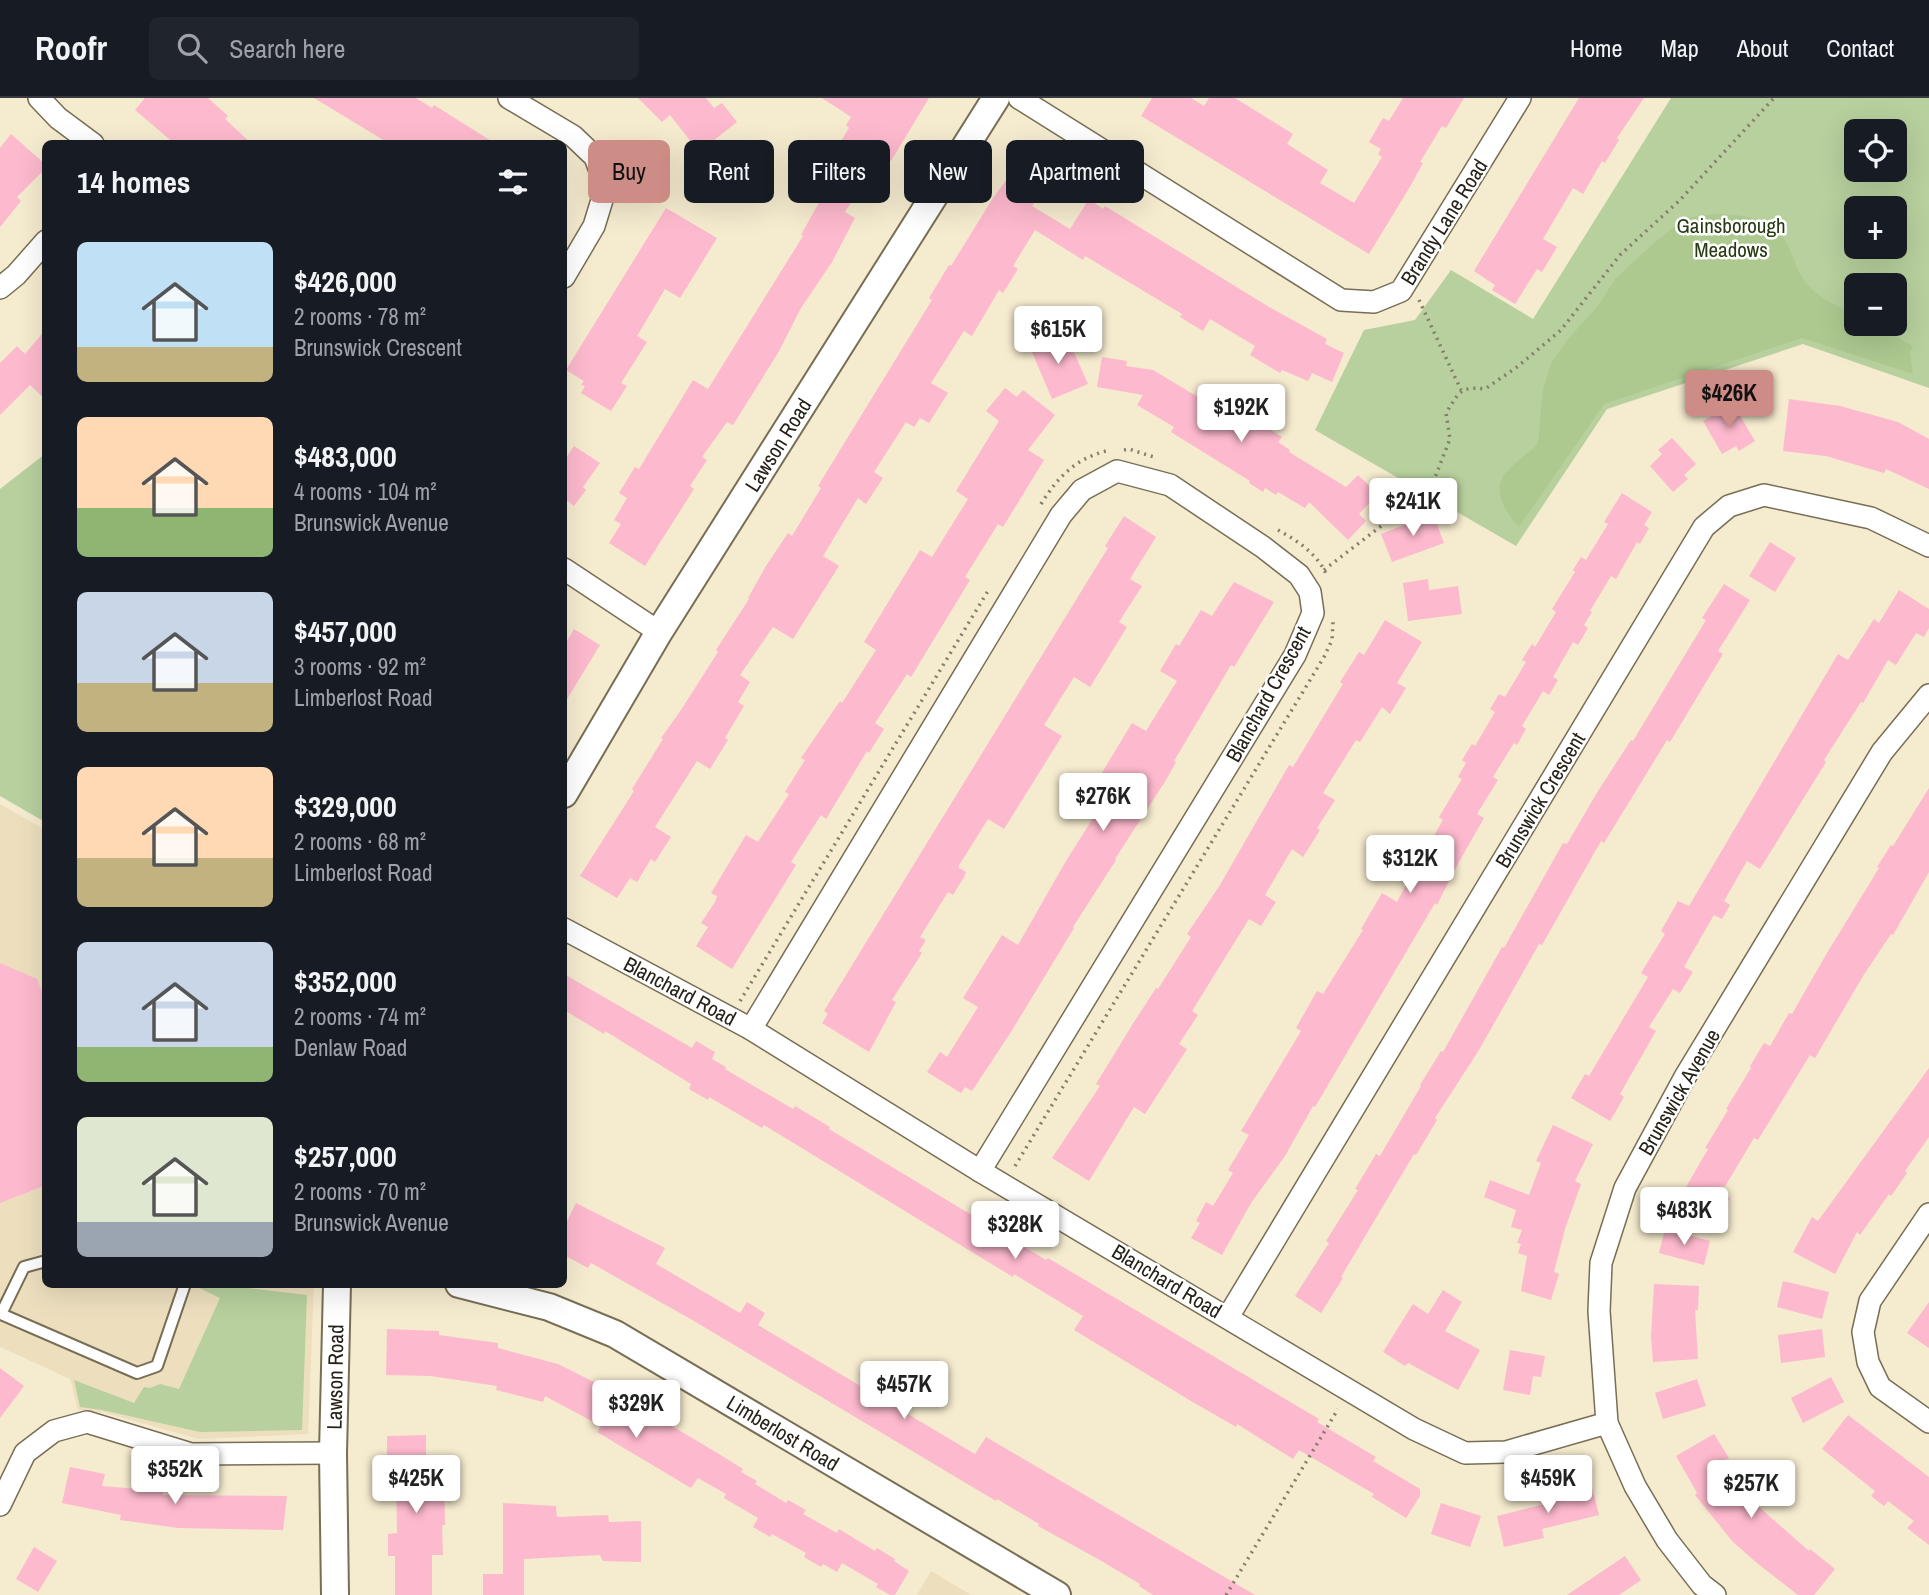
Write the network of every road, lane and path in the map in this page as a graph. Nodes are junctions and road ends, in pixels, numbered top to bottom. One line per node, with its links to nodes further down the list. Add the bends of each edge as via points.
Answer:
1 (39, 98): 7 (street)
2 (509, 98): 9 (street, via 573,136 595,157 606,187 594,226)
3 (996, 98): 22 (street, Lawson Road)
4 (1019, 98): 5 (street, Brandy Lane Road, via 1341,300 1374,302 1401,291)
5 (1520, 98)
6 (1774, 98): 12 (path, via 1689,190 1620,255 1561,330 1485,389)
7 (88, 140)
8 (42, 246): 10 (street)
9 (567, 272)
10 (0, 288)
11 (1418, 298): 12 (path)
12 (1461, 390): 17 (path, via 1446,413 1450,439 1434,480 1424,493)
13 (1164, 463): 14 (path, via 1129,449 1103,452 1061,475)
14 (1040, 505)
15 (1276, 528): 17 (path, via 1299,542)
16 (1929, 546): 35 (street, Brunswick Crescent, via 1871,518 1764,495 1729,506 1704,527)
17 (1324, 570): 19 (path)
18 (567, 571): 22 (street)
19 (1328, 580)
20 (990, 588): 26 (path)
21 (1333, 614): 28 (path, via 1332,640 1324,657)
22 (659, 632): 24 (street, Lawson Road)
23 (1929, 695): 38 (street, Brunswick Avenue, via 1882,752 1685,1077 1625,1188 1601,1263 1599,1311)
24 (567, 789)
25 (567, 931): 27 (street, Blanchard Road)
26 (738, 1003)
27 (751, 1029): 29 (street, Blanchard Road); 29 (street, Blanchard Crescent, via 1061,515 1082,490 1117,471 1170,485 1299,575 1310,592 1313,613 1295,655)
28 (1015, 1166)
29 (980, 1171): 35 (street, Blanchard Road)
30 (1929, 1214): 37 (street, via 1870,1301 1863,1332 1868,1362 1880,1387)
31 (42, 1262): 32 (lane, via 24,1267 1,1314 137,1373 157,1366)
32 (184, 1288)
33 (337, 1288): 39 (street, Lawson Road)
34 (475, 1288): 42 (street, Limberlost Road, via 549,1307 615,1334)
35 (1228, 1317): 38 (street, Blanchard Road, via 1414,1429 1465,1452 1506,1452)
36 (1338, 1409): 43 (path)
37 (1929, 1422)
38 (1607, 1423): 44 (street, Brunswick Avenue, via 1635,1486 1667,1541)
39 (333, 1453): 40 (street, via 191,1454 87,1422 54,1431 25,1453); 41 (street, Lawson Road)
40 (0, 1505)
41 (335, 1595)
42 (1056, 1595)
43 (1226, 1595)
44 (1715, 1595)

